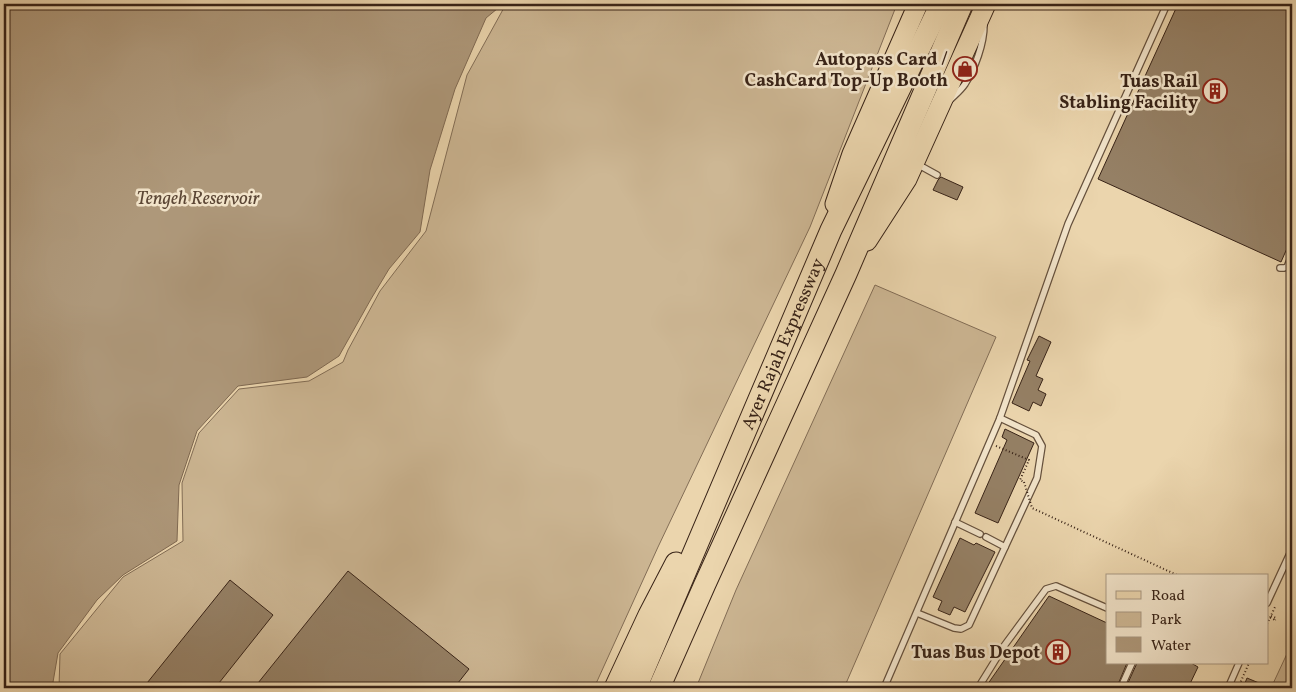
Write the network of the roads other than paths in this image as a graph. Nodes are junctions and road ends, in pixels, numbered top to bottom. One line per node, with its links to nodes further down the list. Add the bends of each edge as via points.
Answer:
1 (918, 4): 8 (main road, via 852,154 832,213)
2 (940, 4): 8 (highway, Ayer Rajah Expressway)
3 (962, 4): 11 (highway, Ayer Rajah Expressway)
4 (985, 4): 6 (main road)
5 (1167, 4): 12 (lane, via 1068,224)
6 (914, 163): 7 (lane); 11 (main road)
7 (938, 175)
8 (831, 230): 13 (highway, Ayer Rajah Expressway)
9 (1292, 255): 10 (lane, via 1287,267)
10 (1280, 268)
11 (846, 274): 17 (highway, Ayer Rajah Expressway)
12 (1000, 418): 14 (lane); 15 (lane, via 1036,435 1042,446 1037,478)
13 (752, 419): 24 (highway, via 649,615); 25 (highway, Ayer Rajah Expressway)
14 (955, 522): 15 (lane); 20 (lane)
15 (1005, 547): 20 (lane, via 969,625 954,628)
16 (1292, 549): 18 (lane)
17 (714, 565): 26 (highway, Ayer Rajah Expressway); 27 (highway, via 717,578)
18 (1268, 601)
19 (1106, 608): 29 (lane, via 1056,586 1046,588)
20 (917, 613): 28 (lane)
21 (1132, 664): 23 (lane)
22 (1239, 664): 30 (lane)
23 (1123, 684)
24 (615, 688)
25 (636, 688)
26 (659, 688)
27 (676, 688)
28 (884, 688)
29 (978, 688)
30 (1228, 688)

